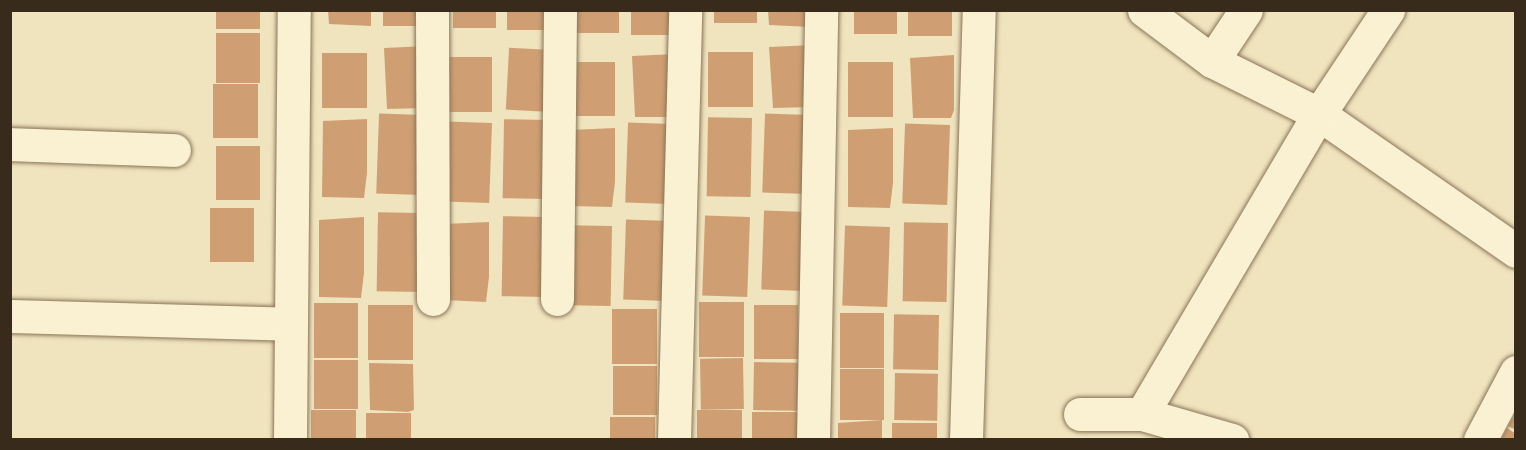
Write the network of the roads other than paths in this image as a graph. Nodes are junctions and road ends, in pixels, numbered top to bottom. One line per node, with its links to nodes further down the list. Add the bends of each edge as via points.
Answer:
1 (294, 10): 18 (street)
2 (432, 10): 15 (street)
3 (560, 10): 16 (street)
4 (685, 10): 23 (street)
5 (821, 10): 24 (street)
6 (980, 10): 25 (street)
7 (1144, 10): 10 (street)
8 (1246, 10): 10 (street)
9 (1388, 10): 11 (street)
10 (1212, 61): 11 (street)
11 (1319, 114): 14 (street); 21 (street)
12 (10, 144): 13 (street)
13 (174, 150)
14 (1515, 251)
15 (433, 299)
16 (557, 300)
17 (10, 316): 18 (street)
18 (291, 324): 22 (street)
19 (1515, 372): 27 (street)
20 (1080, 414): 21 (street)
21 (1142, 414): 26 (street)
22 (290, 440)
23 (674, 440)
24 (813, 440)
25 (966, 440)
26 (1232, 440)
27 (1480, 440)

